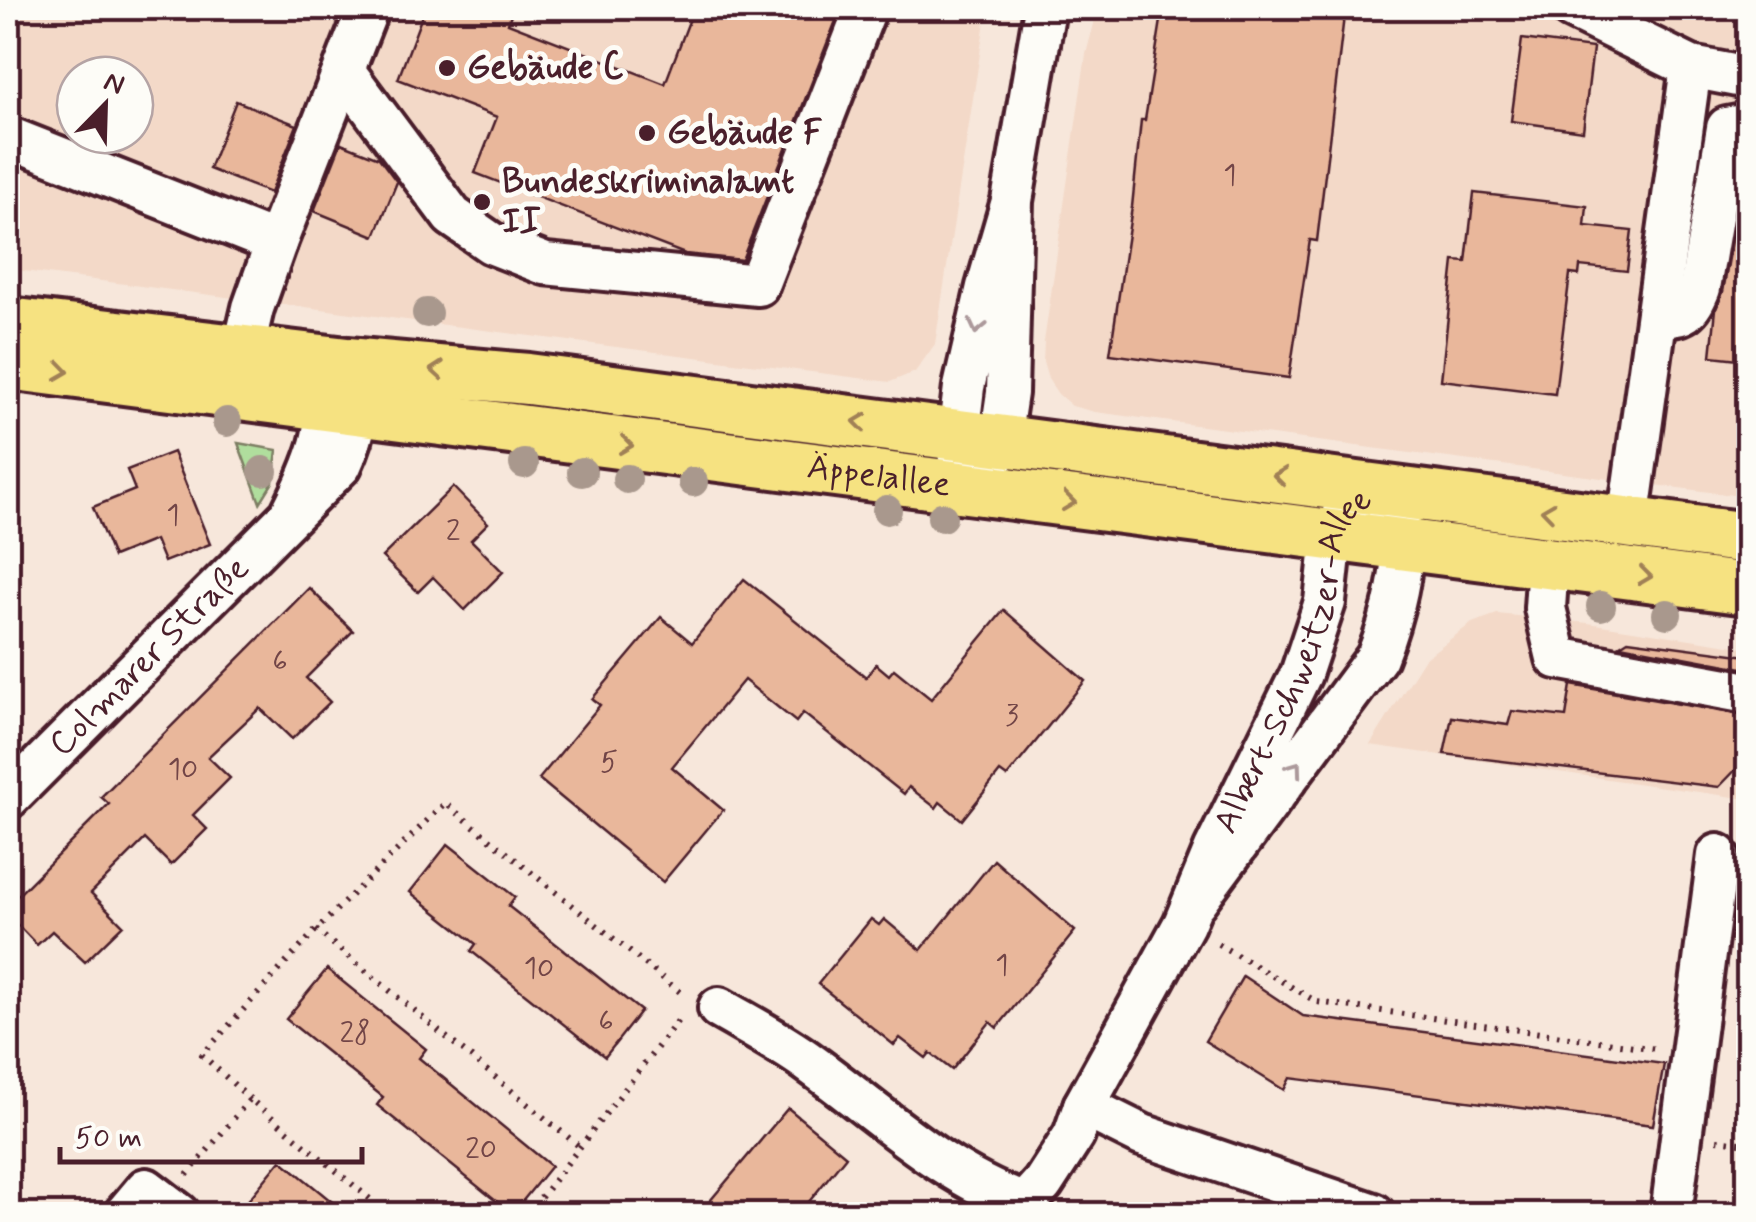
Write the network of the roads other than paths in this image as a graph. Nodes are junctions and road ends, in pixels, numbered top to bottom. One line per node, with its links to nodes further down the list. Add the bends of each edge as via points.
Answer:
1 (368, 8): 6 (street)
2 (866, 8): 6 (street, via 758,285 546,264 492,242 452,216)
3 (1045, 8): 17 (street, via 1012,200 968,366)
4 (1571, 8): 5 (street)
5 (1690, 67): 7 (street); 11 (street)
6 (344, 72): 10 (street)
7 (1748, 78)
8 (1748, 124): 11 (street, via 1727,128 1691,310 1677,318)
9 (8, 137): 10 (street)
10 (276, 242): 13 (street)
11 (1657, 316): 20 (street)
12 (8, 323): 13 (main road, Äppelallee)
13 (243, 351): 15 (street, via 210,372); 16 (main road, Äppelallee)
14 (8, 364): 15 (main road, Äppelallee, one-way to 15)
15 (117, 378): 16 (main road, Äppelallee)
16 (343, 392): 17 (main road, Äppelallee, one-way to 16, via 528,379); 19 (main road, Äppelallee, one-way to 19); 27 (street, Colmarer Straße, via 292,512)
17 (979, 437): 18 (main road, Äppelallee, one-way to 17); 19 (street, via 993,461)
18 (1377, 488): 20 (main road, Äppelallee, one-way to 18); 21 (street, Albert-Schweitzer-Allee, via 1346,512); 23 (street, Albert-Schweitzer-Allee, via 1398,518)
19 (972, 490): 21 (main road, Äppelallee, one-way to 21)
20 (1628, 522): 22 (main road, Äppelallee)
21 (1332, 536): 23 (main road, Äppelallee); 29 (street, Albert-Schweitzer-Allee, via 1325,602 1311,648)
22 (1748, 538)
23 (1402, 545): 24 (main road, Äppelallee); 29 (street, Albert-Schweitzer-Allee, one-way to 23, via 1377,657 1394,610)
24 (1548, 564): 25 (main road, Äppelallee, one-way to 25); 26 (street, via 1545,608 1557,658)
25 (1748, 589)
26 (1748, 692)
27 (8, 798)
28 (1718, 855): 36 (street)
29 (1190, 914): 31 (street, Albert-Schweitzer-Allee)
30 (719, 1008): 33 (street, via 807,1060 955,1171)
31 (1084, 1106): 33 (street, Albert-Schweitzer-Allee, via 1062,1127); 35 (street, via 1142,1135)
32 (171, 1209): 34 (street, via 146,1189)
33 (1019, 1209)
34 (126, 1214)
35 (1374, 1214)
36 (1671, 1214)

